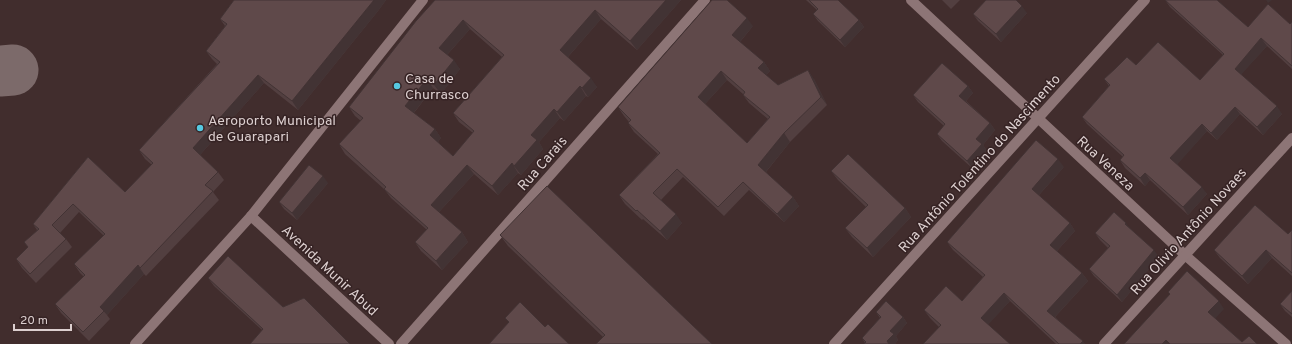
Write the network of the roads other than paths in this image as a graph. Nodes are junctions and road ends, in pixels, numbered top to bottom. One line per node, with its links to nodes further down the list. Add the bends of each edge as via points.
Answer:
1 (423, 0): 7 (street)
2 (704, 0): 11 (street, Rua Carais)
3 (911, 0): 5 (street, Rua Veneza)
4 (1145, 0): 5 (street, Rua Antônio Tolentino do Nascimento)
5 (1038, 119): 8 (street, Rua Veneza); 12 (street, Rua Antônio Tolentino do Nascimento)
6 (1292, 138): 8 (street, Rua Olivio Antônio Novaes)
7 (251, 216): 9 (street); 10 (street, Avenida Munir Abud)
8 (1185, 255): 13 (street, Rua Olivio Antônio Novaes); 14 (street, Rua Veneza)
9 (134, 344)
10 (389, 344)
11 (401, 344)
12 (834, 344)
13 (1104, 344)
14 (1286, 344)

